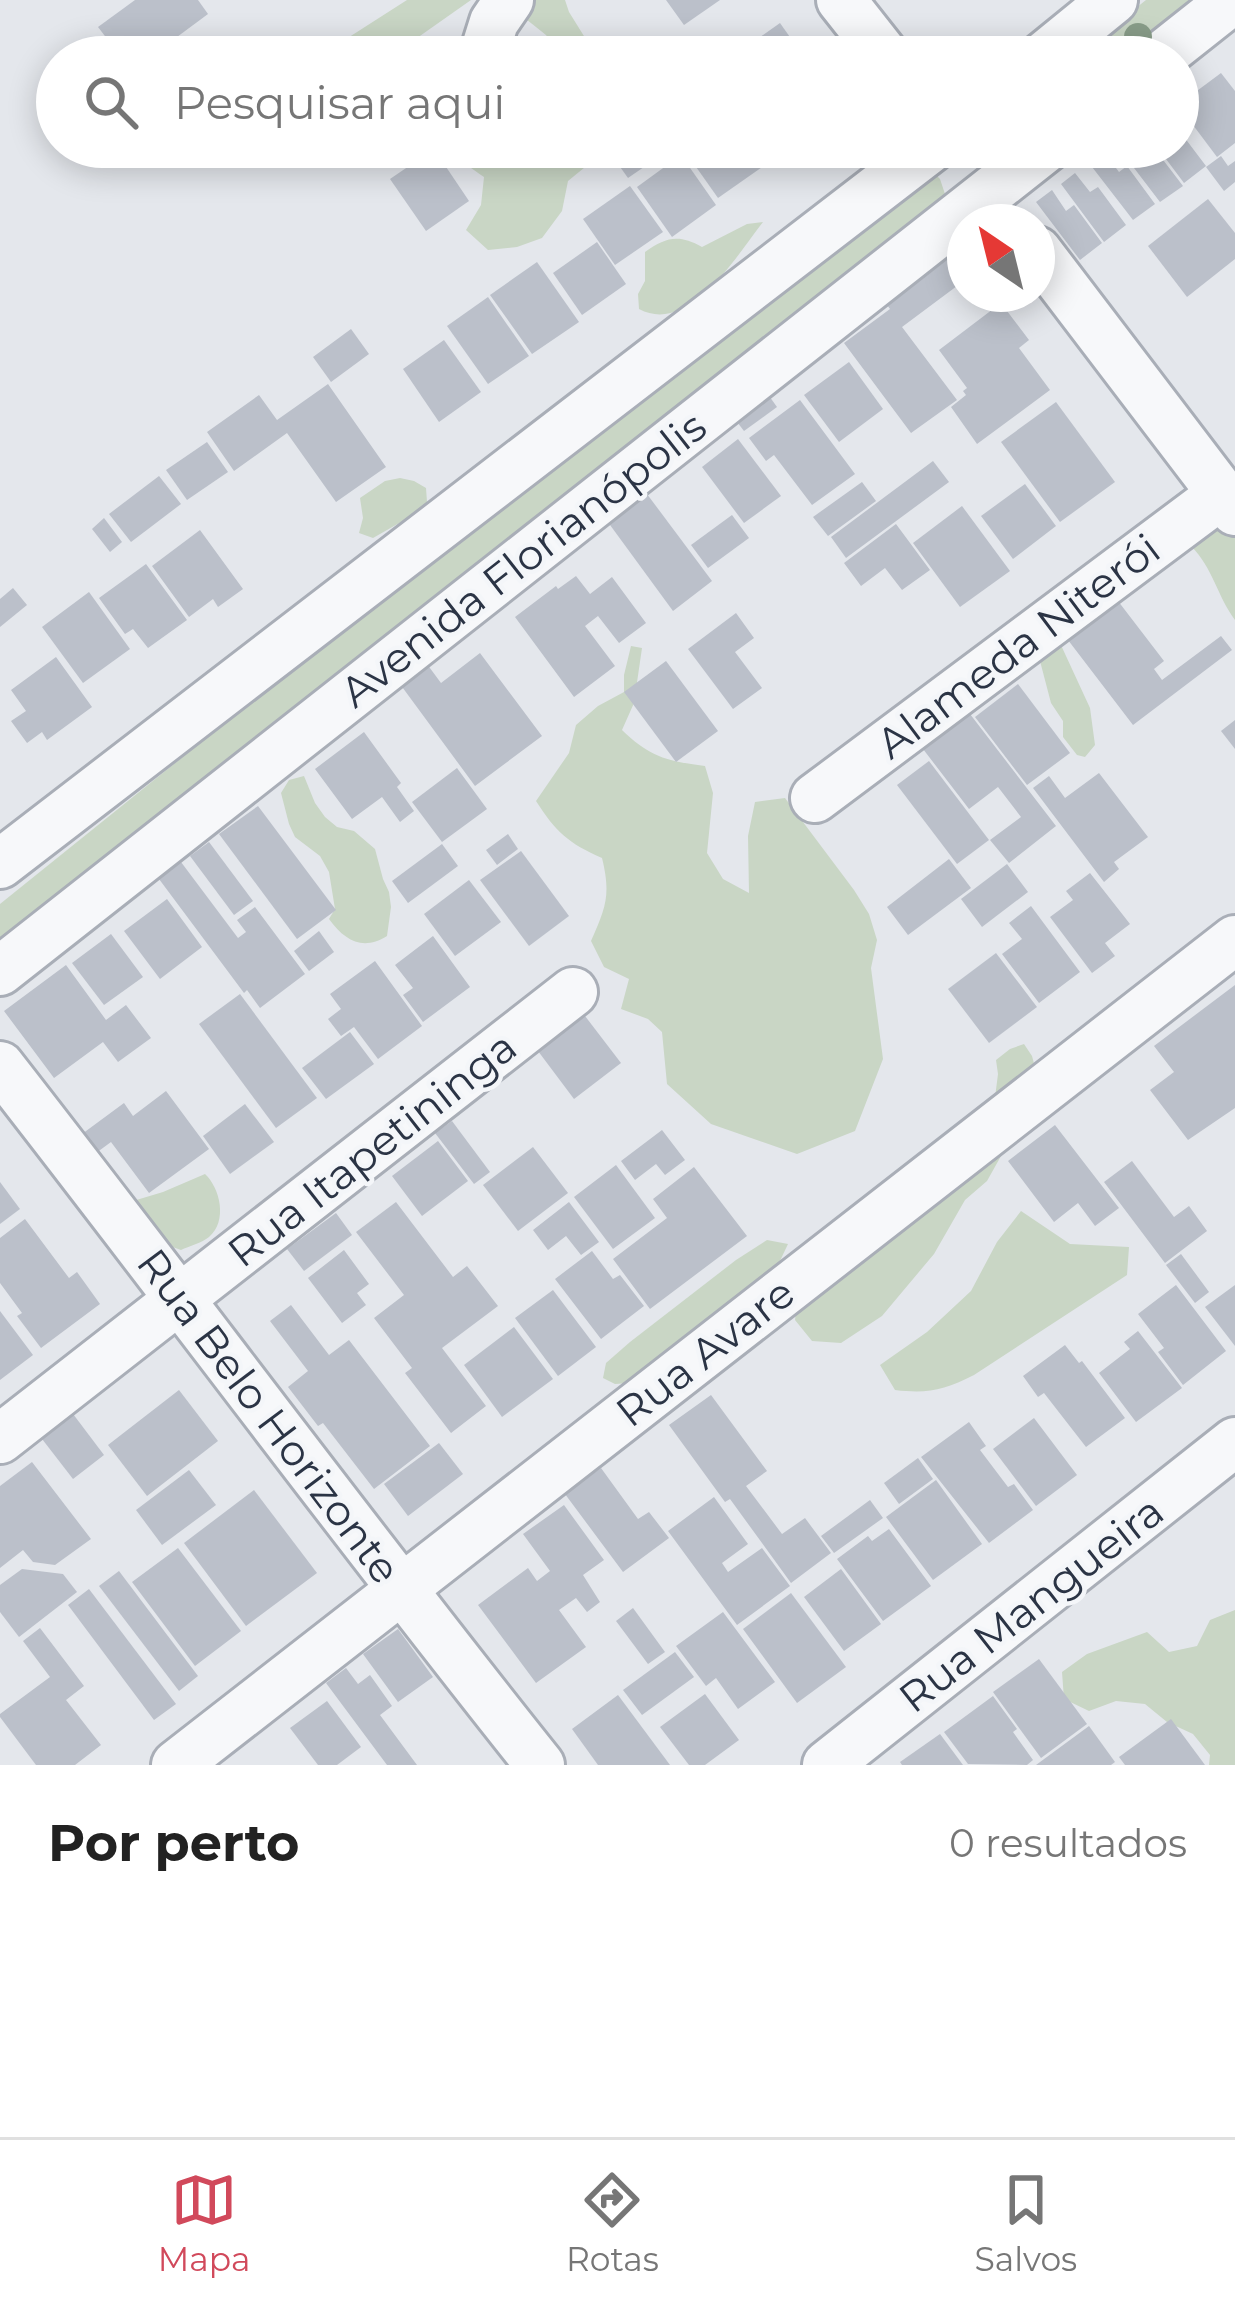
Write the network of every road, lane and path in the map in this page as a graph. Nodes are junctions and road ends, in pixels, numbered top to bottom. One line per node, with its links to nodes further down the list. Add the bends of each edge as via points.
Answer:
1 (509, 0): 5 (street)
2 (841, 0): 6 (street)
3 (1113, 0): 7 (street)
4 (1232, 0): 8 (street)
5 (490, 36)
6 (869, 36)
7 (1069, 36)
8 (1187, 36)
9 (905, 168): 18 (street, Avenida Florianópolis)
10 (973, 168): 12 (street)
11 (1031, 168): 13 (street, Avenida Florianópolis)
12 (1001, 204)
13 (1004, 204)
14 (947, 249): 20 (street, Avenida Florianópolis)
15 (1055, 274): 16 (street)
16 (1229, 502): 17 (street, Alameda Niterói)
17 (815, 798)
18 (0, 864)
19 (1235, 940): 26 (street, Rua Avare)
20 (0, 970)
21 (573, 992): 23 (street, Rua Itapetininga)
22 (0, 1066): 23 (street, Rua Belo Horizonte)
23 (181, 1299): 24 (street, Rua Itapetininga); 26 (street, Rua Belo Horizonte)
24 (0, 1439)
25 (1235, 1442): 29 (street, Rua Mangueira)
26 (399, 1588): 27 (street, Rua Avare); 28 (street, Rua Belo Horizonte)
27 (176, 1765)
28 (540, 1765)
29 (827, 1765)

